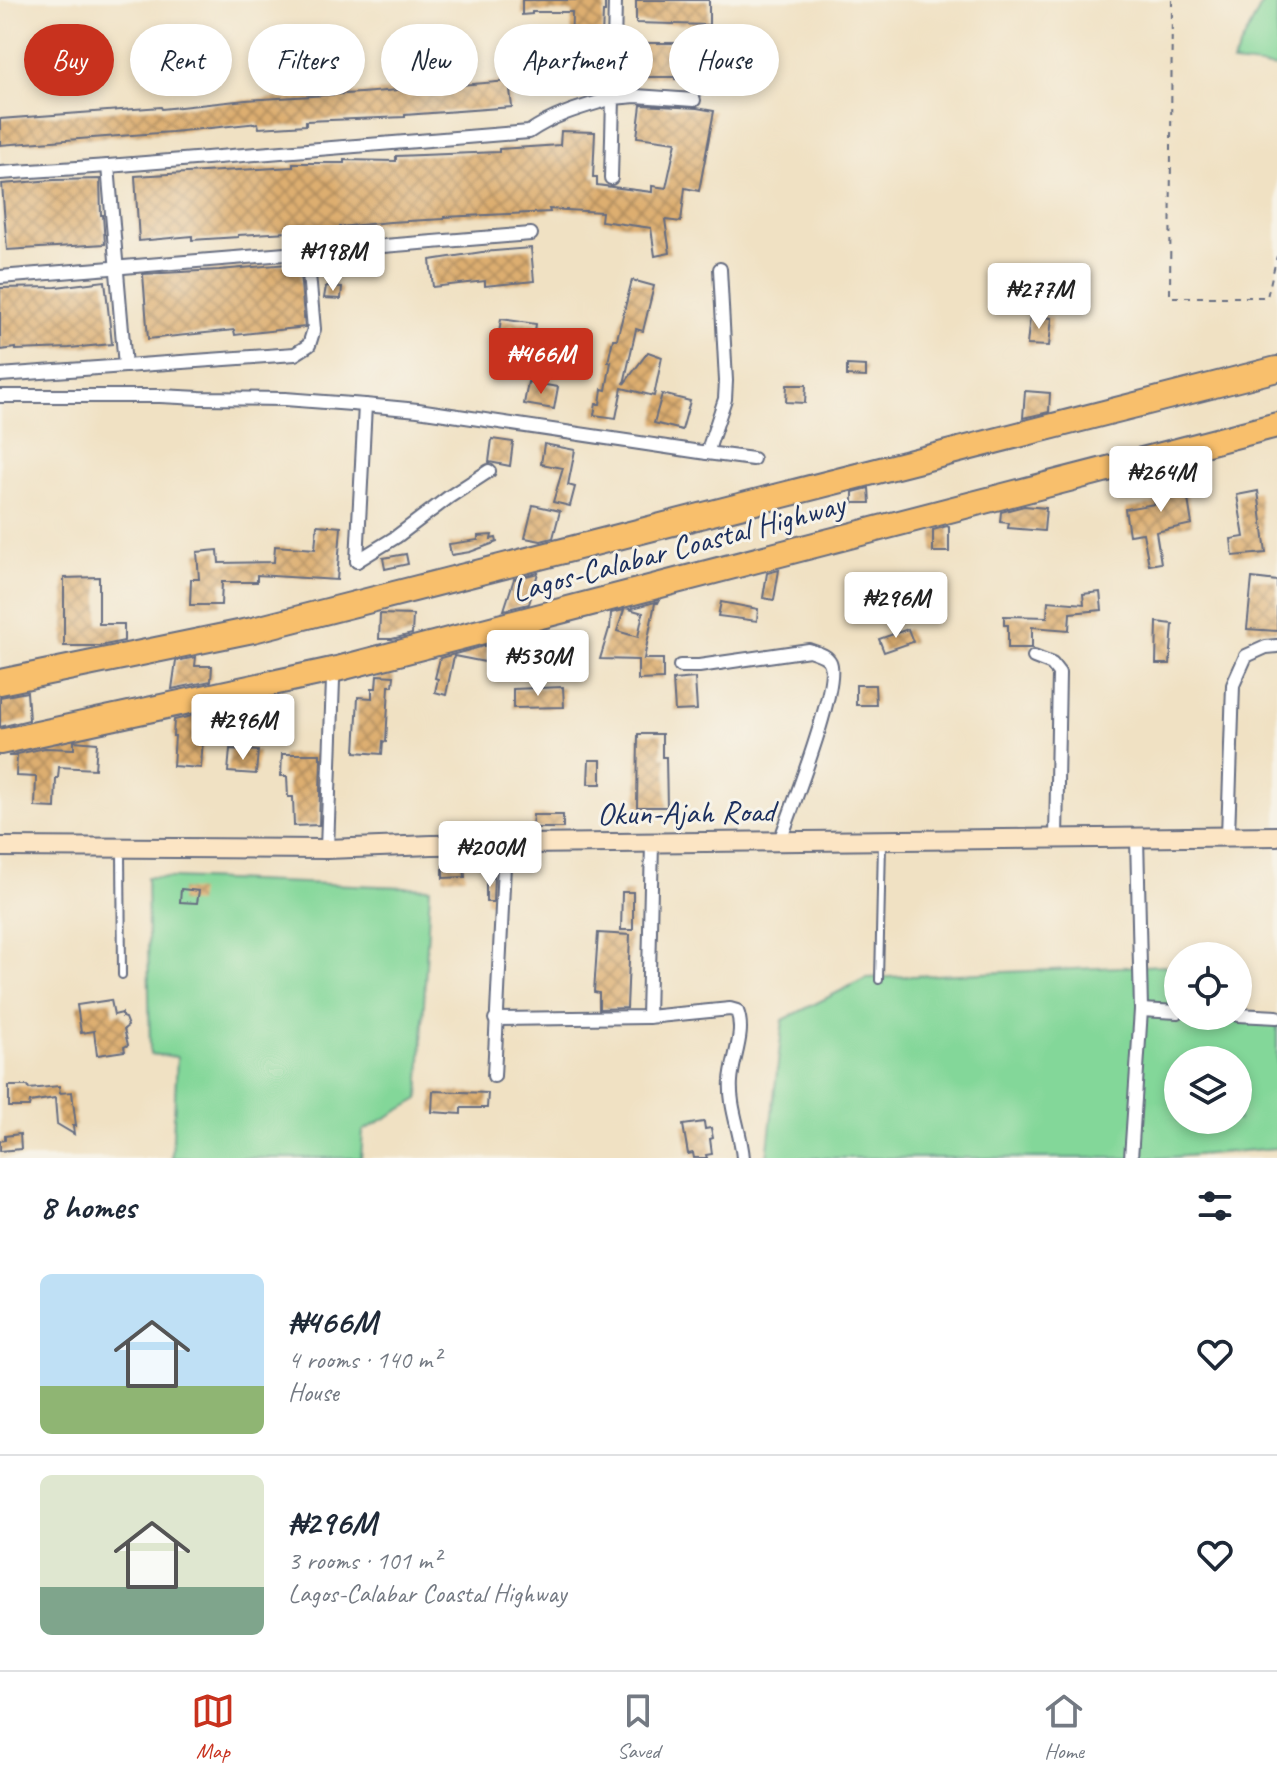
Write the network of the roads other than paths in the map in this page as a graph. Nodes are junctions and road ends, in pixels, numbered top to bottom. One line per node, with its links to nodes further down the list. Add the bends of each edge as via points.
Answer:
1 (615, 0): 2 (street)
2 (613, 98): 3 (street); 4 (street, via 570,111 529,132); 6 (street)
3 (694, 100)
4 (108, 166): 5 (street); 9 (street)
5 (0, 173)
6 (611, 178)
7 (531, 234): 8 (street)
8 (307, 252): 9 (street); 12 (street, via 314,329 309,345 295,354)
9 (117, 267): 11 (street); 12 (street)
10 (720, 269): 18 (street, via 725,399)
11 (0, 277)
12 (125, 366): 14 (street)
13 (1277, 369): 25 (highway, Lagos-Calabar Coastal Highway, via 253,630)
14 (0, 375)
15 (0, 396): 16 (street, via 285,399)
16 (365, 405): 18 (street); 20 (street, via 357,561)
17 (1277, 425): 26 (highway, Lagos-Calabar Coastal Highway, via 337,669)
18 (707, 453): 19 (street)
19 (753, 459)
20 (489, 471)
21 (1277, 646): 27 (street, via 1246,656 1233,685)
22 (1034, 657): 30 (street, via 1059,673)
23 (680, 666): 32 (street, via 809,650 831,663 821,725)
24 (333, 680): 37 (street)
25 (0, 682)
26 (0, 742)
27 (1228, 836): 28 (street, Okun-Ajah Road); 29 (street, Okun-Ajah Road)
28 (1277, 836)
29 (1137, 837): 30 (street, Okun-Ajah Road); 40 (street)
30 (1056, 838): 31 (street, Okun-Ajah Road)
31 (882, 840): 32 (street, Okun-Ajah Road); 39 (lane)
32 (780, 841): 33 (street, Okun-Ajah Road)
33 (652, 843): 34 (street, Okun-Ajah Road); 43 (street)
34 (505, 844): 37 (street, Okun-Ajah Road); 45 (street)
35 (0, 847): 36 (street, Okun-Ajah Road)
36 (121, 848): 37 (street, Okun-Ajah Road); 38 (lane)
37 (327, 849)
38 (122, 975)
39 (879, 980)
40 (1141, 1010): 41 (street); 48 (street)
41 (1164, 1011)
42 (1252, 1016): 44 (street)
43 (648, 1017): 45 (street); 47 (street, via 737,1011 738,1042 730,1080)
44 (1277, 1017)
45 (495, 1019): 46 (street)
46 (494, 1076)
47 (743, 1158)
48 (1131, 1158)

